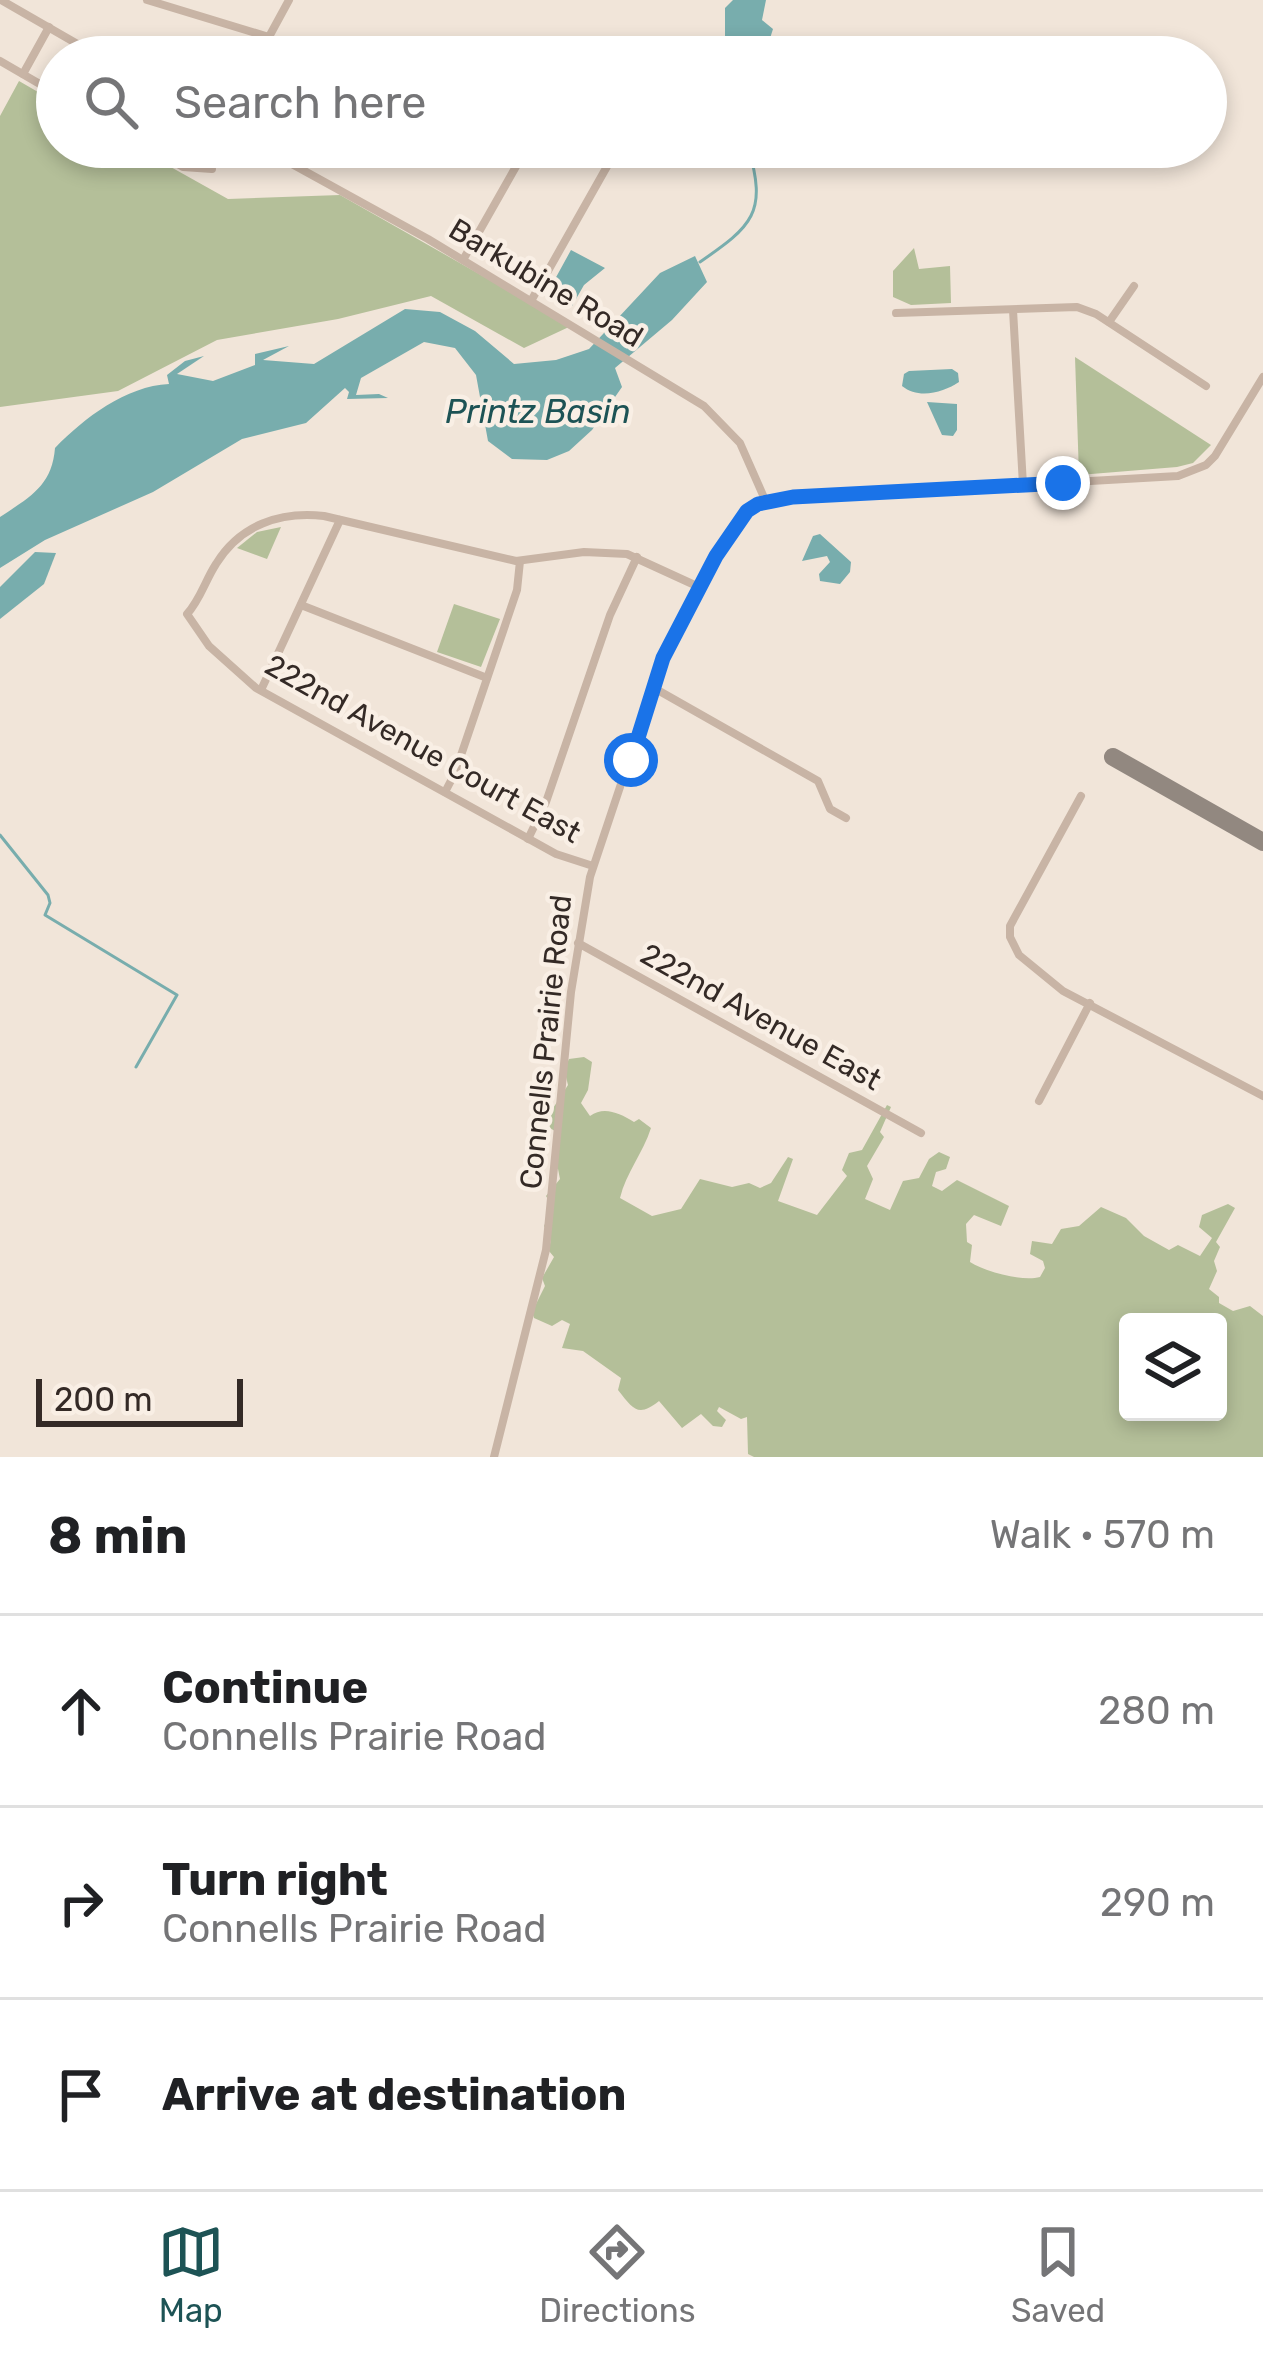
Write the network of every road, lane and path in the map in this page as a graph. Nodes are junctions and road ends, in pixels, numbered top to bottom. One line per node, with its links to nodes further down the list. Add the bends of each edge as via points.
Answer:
1 (1, 0): 4 (street)
2 (146, 0): 7 (street)
3 (289, 0): 8 (street)
4 (49, 27): 5 (street); 6 (street)
5 (44, 36)
6 (64, 36)
7 (266, 36)
8 (270, 36)
9 (36, 50): 11 (street)
10 (0, 61): 11 (street)
11 (23, 74): 12 (street)
12 (36, 82)
13 (198, 168): 17 (street)
14 (299, 168): 18 (street, Barkubine Road)
15 (515, 168): 18 (street)
16 (607, 168): 20 (street)
17 (212, 169)
18 (463, 260): 20 (street, Barkubine Road)
19 (1134, 286): 23 (street)
20 (531, 301): 27 (street, Barkubine Road, via 724,423)
21 (1013, 310): 22 (street); 23 (street, via 1077,307); 26 (street)
22 (896, 313)
23 (1109, 322): 25 (street)
24 (1263, 377): 26 (street, via 1206,465 1178,476)
25 (1206, 386)
26 (1023, 485): 27 (street)
27 (766, 502): 31 (street, Connells Prairie Road, via 733,528)
28 (340, 520): 30 (street); 32 (street); 35 (street, 222nd Avenue Court East, via 274,518 245,533 187,614 225,663)
29 (637, 556): 30 (street, via 601,551); 31 (street); 39 (street)
30 (520, 560): 33 (street)
31 (699, 587): 34 (street, Connells Prairie Road)
32 (301, 605): 33 (street); 35 (street)
33 (487, 678): 36 (street)
34 (654, 688): 38 (street, via 818,781 830,809); 40 (street, Connells Prairie Road)
35 (261, 690): 36 (street, 222nd Avenue Court East)
36 (445, 792): 39 (street, 222nd Avenue Court East)
37 (1081, 796): 42 (street, via 1010,937 1025,962)
38 (846, 818)
39 (529, 838): 40 (street, 222nd Avenue Court East)
40 (593, 866): 41 (street, Connells Prairie Road)
41 (578, 944): 45 (street, 222nd Avenue East); 46 (street, Connells Prairie Road, via 546,1250)
42 (1090, 1003): 43 (street); 44 (street)
43 (1263, 1096)
44 (1040, 1101)
45 (921, 1133)
46 (494, 1457)

